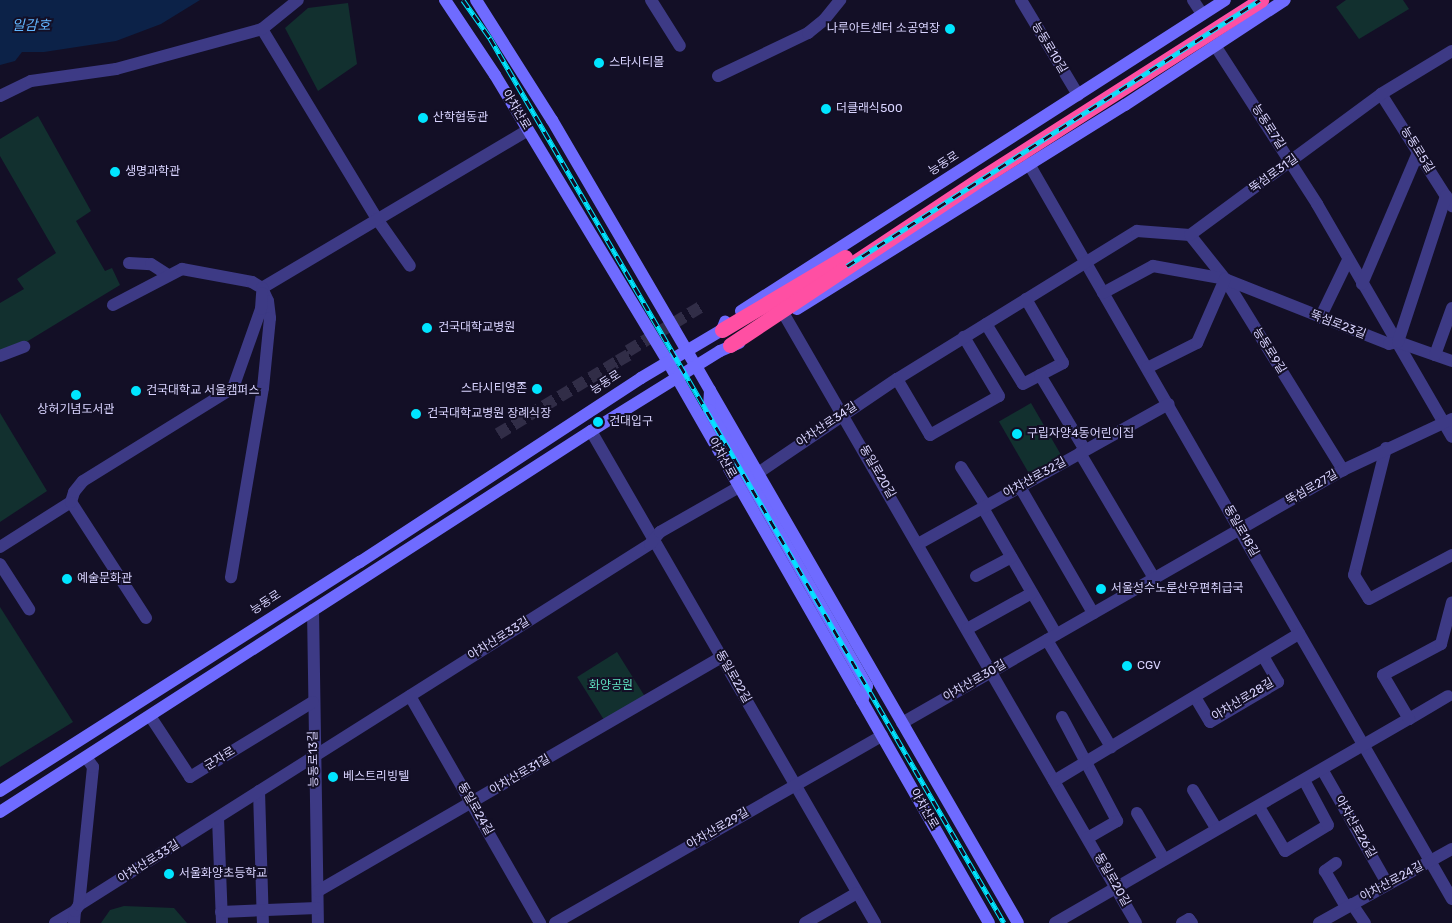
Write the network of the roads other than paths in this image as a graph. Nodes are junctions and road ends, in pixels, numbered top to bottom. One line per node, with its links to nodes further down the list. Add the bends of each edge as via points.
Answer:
1 (298, 0): 13 (street)
2 (445, 0): 21 (main road, 아차산로)
3 (476, 0): 49 (main road, 아차산로, via 552,120)
4 (651, 0): 14 (street)
5 (840, 0): 17 (street, via 808,33)
6 (1021, 0): 19 (street, 능동로10길)
7 (1193, 0): 12 (street)
8 (1225, 0): 12 (main road, 능동로)
9 (1249, 0): 28 (highway)
10 (1261, 0): 28 (highway)
11 (1285, 0): 15 (main road)
12 (1202, 14): 19 (main road, 능동로)
13 (262, 29): 20 (street, via 116,69 31,81); 26 (street)
14 (680, 46)
15 (1216, 46): 23 (street, 능동로7길); 24 (main road)
16 (1452, 51): 18 (street, 뚝섬로31길)
17 (718, 76)
18 (1381, 94): 22 (street, 능동로5길); 23 (street, 뚝섬로31길)
19 (1078, 95): 44 (main road, 능동로, via 726,320)
20 (0, 96)
21 (528, 130): 26 (street); 53 (main road, 아차산로)
22 (1418, 153): 25 (street, 능동로5길); 35 (street)
23 (1291, 161): 27 (street, 뚝섬로31길); 29 (street, 능동로7길)
24 (1029, 164): 30 (street, 동일로18길); 41 (main road)
25 (1449, 201): 46 (street)
26 (377, 219): 32 (street); 36 (street)
27 (1190, 235): 30 (street, via 1137,231); 34 (street, 능동로9길)
28 (885, 237): 44 (highway); 47 (highway)
29 (1348, 260): 35 (street, 능동로7길); 42 (street)
30 (1086, 262): 37 (street, 동일로18길); 38 (street, 아차산로34길)
31 (129, 263): 33 (street, via 151,264)
32 (410, 266)
33 (168, 274): 36 (street, via 186,269 244,280); 39 (street)
34 (1225, 280): 37 (street, 뚝섬로23길, via 1153,266); 42 (street, 뚝섬로23길); 55 (street, via 1198,343); 70 (street, 능동로9길)
35 (1362, 284): 46 (street, 능동로7길)
36 (262, 288): 74 (street, via 261,309 233,388 83,481); 85 (street, via 269,307 269,331 254,451)
37 (1103, 293): 55 (street, 동일로18길)
38 (1026, 299): 43 (street, 아차산로34길); 56 (street, via 1063,363)
39 (113, 305)
40 (1452, 308): 50 (street)
41 (785, 316): 47 (main road, via 744,343); 63 (street, 동일로20길)
42 (1320, 318): 46 (street, 뚝섬로23길, via 1389,344)
43 (986, 324): 45 (street, 아차산로34길); 56 (street, via 1023,384)
44 (722, 330): 49 (main road, 능동로)
45 (964, 337): 58 (street, 아차산로34길); 58 (street, via 999,396 930,435)
46 (1398, 342): 50 (street, 뚝섬로23길); 64 (street, 능동로7길)
47 (730, 345): 54 (main road)
48 (24, 347): 51 (street)
49 (687, 350): 53 (main road, 능동로); 54 (main road, 아차산로)
50 (1435, 355): 52 (street, 뚝섬로23길)
51 (0, 356)
52 (1452, 361)
53 (668, 362): 57 (main road, 아차산로); 83 (main road, 능동로)
54 (696, 366): 57 (main road); 59 (main road, 아차산로)
55 (1147, 368): 61 (street, 동일로18길)
56 (1040, 375): 68 (street)
57 (677, 378): 60 (main road, 아차산로); 65 (main road)
58 (897, 379): 63 (street, 아차산로34길)
59 (710, 390): 62 (main road); 71 (main road, 아차산로)
60 (692, 403): 62 (main road); 72 (main road, 아차산로)
61 (1168, 404): 68 (street, 아차산로32길); 76 (street, 동일로18길)
62 (709, 410): 101 (main road)
63 (844, 414): 71 (street, 아차산로34길); 78 (street, 동일로20길)
64 (1448, 421): 66 (street, 능동로7길); 67 (street, 뚝섬로27길)
65 (591, 431): 77 (street, 동일로22길); 87 (main road)
66 (1452, 436)
67 (1386, 448): 70 (street, 뚝섬로27길); 80 (street, via 1354,575 1369,599)
68 (1082, 452): 73 (street, 아차산로32길); 86 (street)
69 (961, 467): 75 (street)
70 (1343, 470): 76 (street, 뚝섬로27길)
71 (758, 473): 102 (main road, 아차산로)
72 (739, 487): 77 (street, 아차산로33길, via 660,532); 106 (main road, 아차산로)
73 (1020, 487): 75 (street, 아차산로32길); 92 (street)
74 (71, 502): 79 (street); 93 (street)
75 (984, 507): 78 (street, 아차산로32길); 81 (street)
76 (1240, 529): 86 (street, 아차산로30길); 95 (street, 동일로18길)
77 (654, 539): 99 (street, 동일로22길); 103 (street, 아차산로33길)
78 (918, 544): 94 (street, 동일로20길)
79 (0, 546)
80 (1452, 555)
81 (1011, 557): 84 (street); 88 (street)
82 (0, 564): 90 (street)
83 (340, 573): 87 (main road); 123 (main road, 능동로)
84 (976, 576)
85 (231, 577)
86 (1154, 578): 92 (street, 아차산로30길)
87 (351, 586): 91 (main road)
88 (1032, 593): 94 (street); 96 (street)
89 (1452, 602): 97 (street)
90 (29, 609)
91 (313, 610): 107 (street, 능동로13길); 108 (main road)
92 (1093, 613): 96 (street, 아차산로30길)
93 (146, 618)
94 (967, 629): 100 (street, 동일로20길)
95 (1299, 634): 98 (street); 113 (street, 동일로18길)
96 (1052, 637): 100 (street, 아차산로30길); 114 (street)
97 (1448, 641): 110 (street, via 1383,675)
98 (1263, 656): 105 (street); 105 (street, 아차산로28길, via 1278,682 1210,722)
99 (721, 657): 121 (street, 동일로22길); 125 (street, 아차산로31길)
100 (990, 673): 111 (street, 아차산로30길); 119 (street, 동일로20길)
101 (867, 686): 102 (main road); 106 (main road)
102 (882, 688): 111 (main road, 아차산로)
103 (410, 696): 115 (street, 아차산로33길); 125 (street, 동일로24길)
104 (1448, 696): 110 (street)
105 (1195, 697): 114 (street)
106 (862, 701): 112 (main road, 아차산로)
107 (314, 702): 108 (street, 군자로, via 190,777); 115 (street, 능동로13길)
108 (150, 716): 116 (main road)
109 (1062, 717): 117 (street)
110 (1409, 719): 113 (street)
111 (902, 723): 155 (main road, 아차산로)
112 (882, 736): 121 (street, 아차산로29길); 154 (main road, 아차산로)
113 (1364, 745): 118 (street); 134 (street, 동일로18길)
114 (1111, 747): 117 (street)
115 (314, 756): 124 (street, 아차산로33길); 138 (street, 능동로13길)
116 (86, 757): 127 (main road); 144 (street, via 93,767)
117 (1087, 761): 119 (street); 131 (street, via 1118,821)
118 (1323, 771): 120 (street); 136 (street, 아차산로26길)
119 (1054, 781): 131 (street, 동일로20길)
120 (1305, 782): 126 (street); 126 (street, 아차산로26길, via 1328,826 1285,851)
121 (795, 785): 139 (street, 동일로22길); 151 (street, 아차산로29길)
122 (1193, 790): 130 (street)
123 (0, 791)
124 (259, 791): 129 (street, 아차산로33길); 143 (street)
125 (471, 802): 138 (street, 아차산로31길); 150 (street, 동일로24길)
126 (1259, 807): 130 (street)
127 (0, 812)
128 (1137, 813): 133 (street)
129 (218, 818): 144 (street, 아차산로33길); 145 (street)
130 (1216, 828): 133 (street)
131 (1087, 838): 137 (street, 동일로20길)
132 (1452, 849): 134 (street, 아차산로24길)
133 (1164, 859): 137 (street)
134 (1431, 861): 136 (street, 아차산로24길); 140 (street, 동일로18길)
135 (1336, 864): 141 (street, 아차산로24길, via 1325,871)
136 (1387, 883): 141 (street, 아차산로24길)
137 (1116, 887): 156 (street); 157 (street, 동일로20길)
138 (318, 891): 142 (street, 능동로13길)
139 (857, 893): 152 (street); 153 (street, 동일로22길)
140 (1452, 899)
141 (1349, 906): 146 (street, 아차산로24길); 160 (street, 아차산로24길)
142 (318, 908): 143 (street); 149 (street, 능동로13길)
143 (263, 909): 145 (street); 148 (street)
144 (76, 913): 147 (street, 아차산로33길)
145 (222, 917)
146 (1322, 922)
147 (55, 923)
148 (263, 923)
149 (318, 923)
150 (540, 923)
151 (555, 923)
152 (805, 923)
153 (875, 923)
154 (989, 923)
155 (1018, 923)
156 (1055, 923)
157 (1136, 923)
158 (1182, 923): 159 (street, via 1189,919)
159 (1192, 923)
160 (1364, 923)

